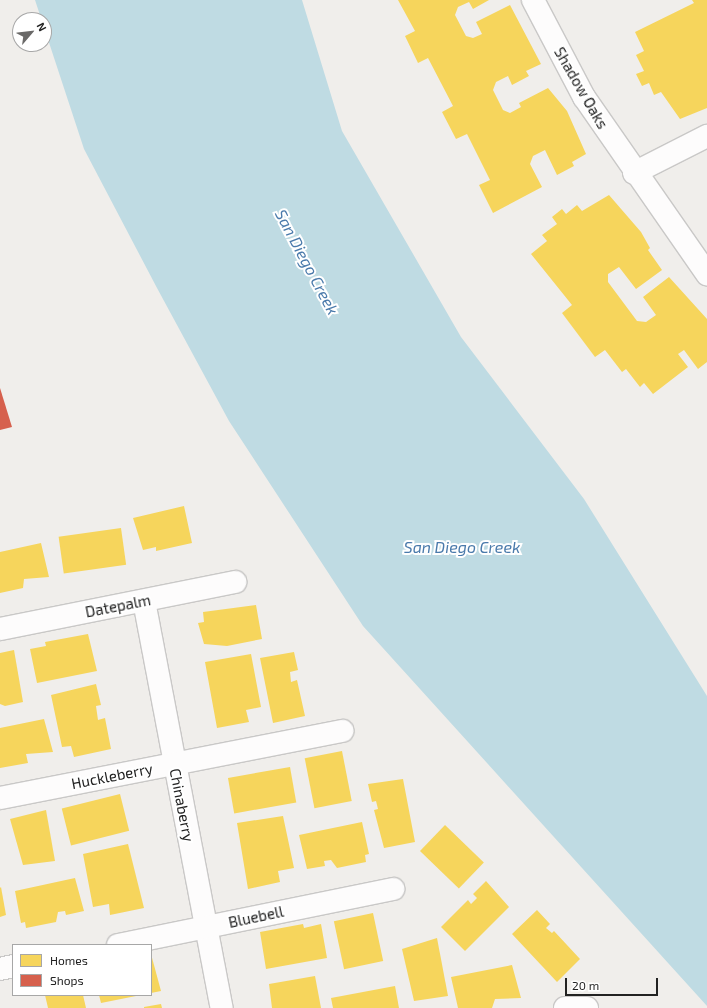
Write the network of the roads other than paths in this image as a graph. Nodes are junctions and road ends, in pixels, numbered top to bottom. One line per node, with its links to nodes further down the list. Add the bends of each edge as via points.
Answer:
1 (533, 0): 3 (street, Shadow Oaks, via 584,97)
2 (707, 136): 3 (street)
3 (634, 173): 4 (street, Shadow Oaks)
4 (707, 274)
5 (235, 582): 6 (street, Datepalm)
6 (144, 601): 7 (street, Datepalm); 9 (street, Chinaberry)
7 (0, 629)
8 (342, 731): 9 (street, Huckleberry)
9 (174, 764): 10 (street, Huckleberry); 12 (street, Chinaberry)
10 (0, 798)
11 (393, 889): 12 (street, Bluebell)
12 (206, 928): 13 (street, Bluebell); 16 (street, Chinaberry)
13 (123, 944)
14 (12, 966): 15 (street)
15 (0, 969)
16 (222, 1008)
17 (565, 1008): 18 (street)
18 (587, 1008)

